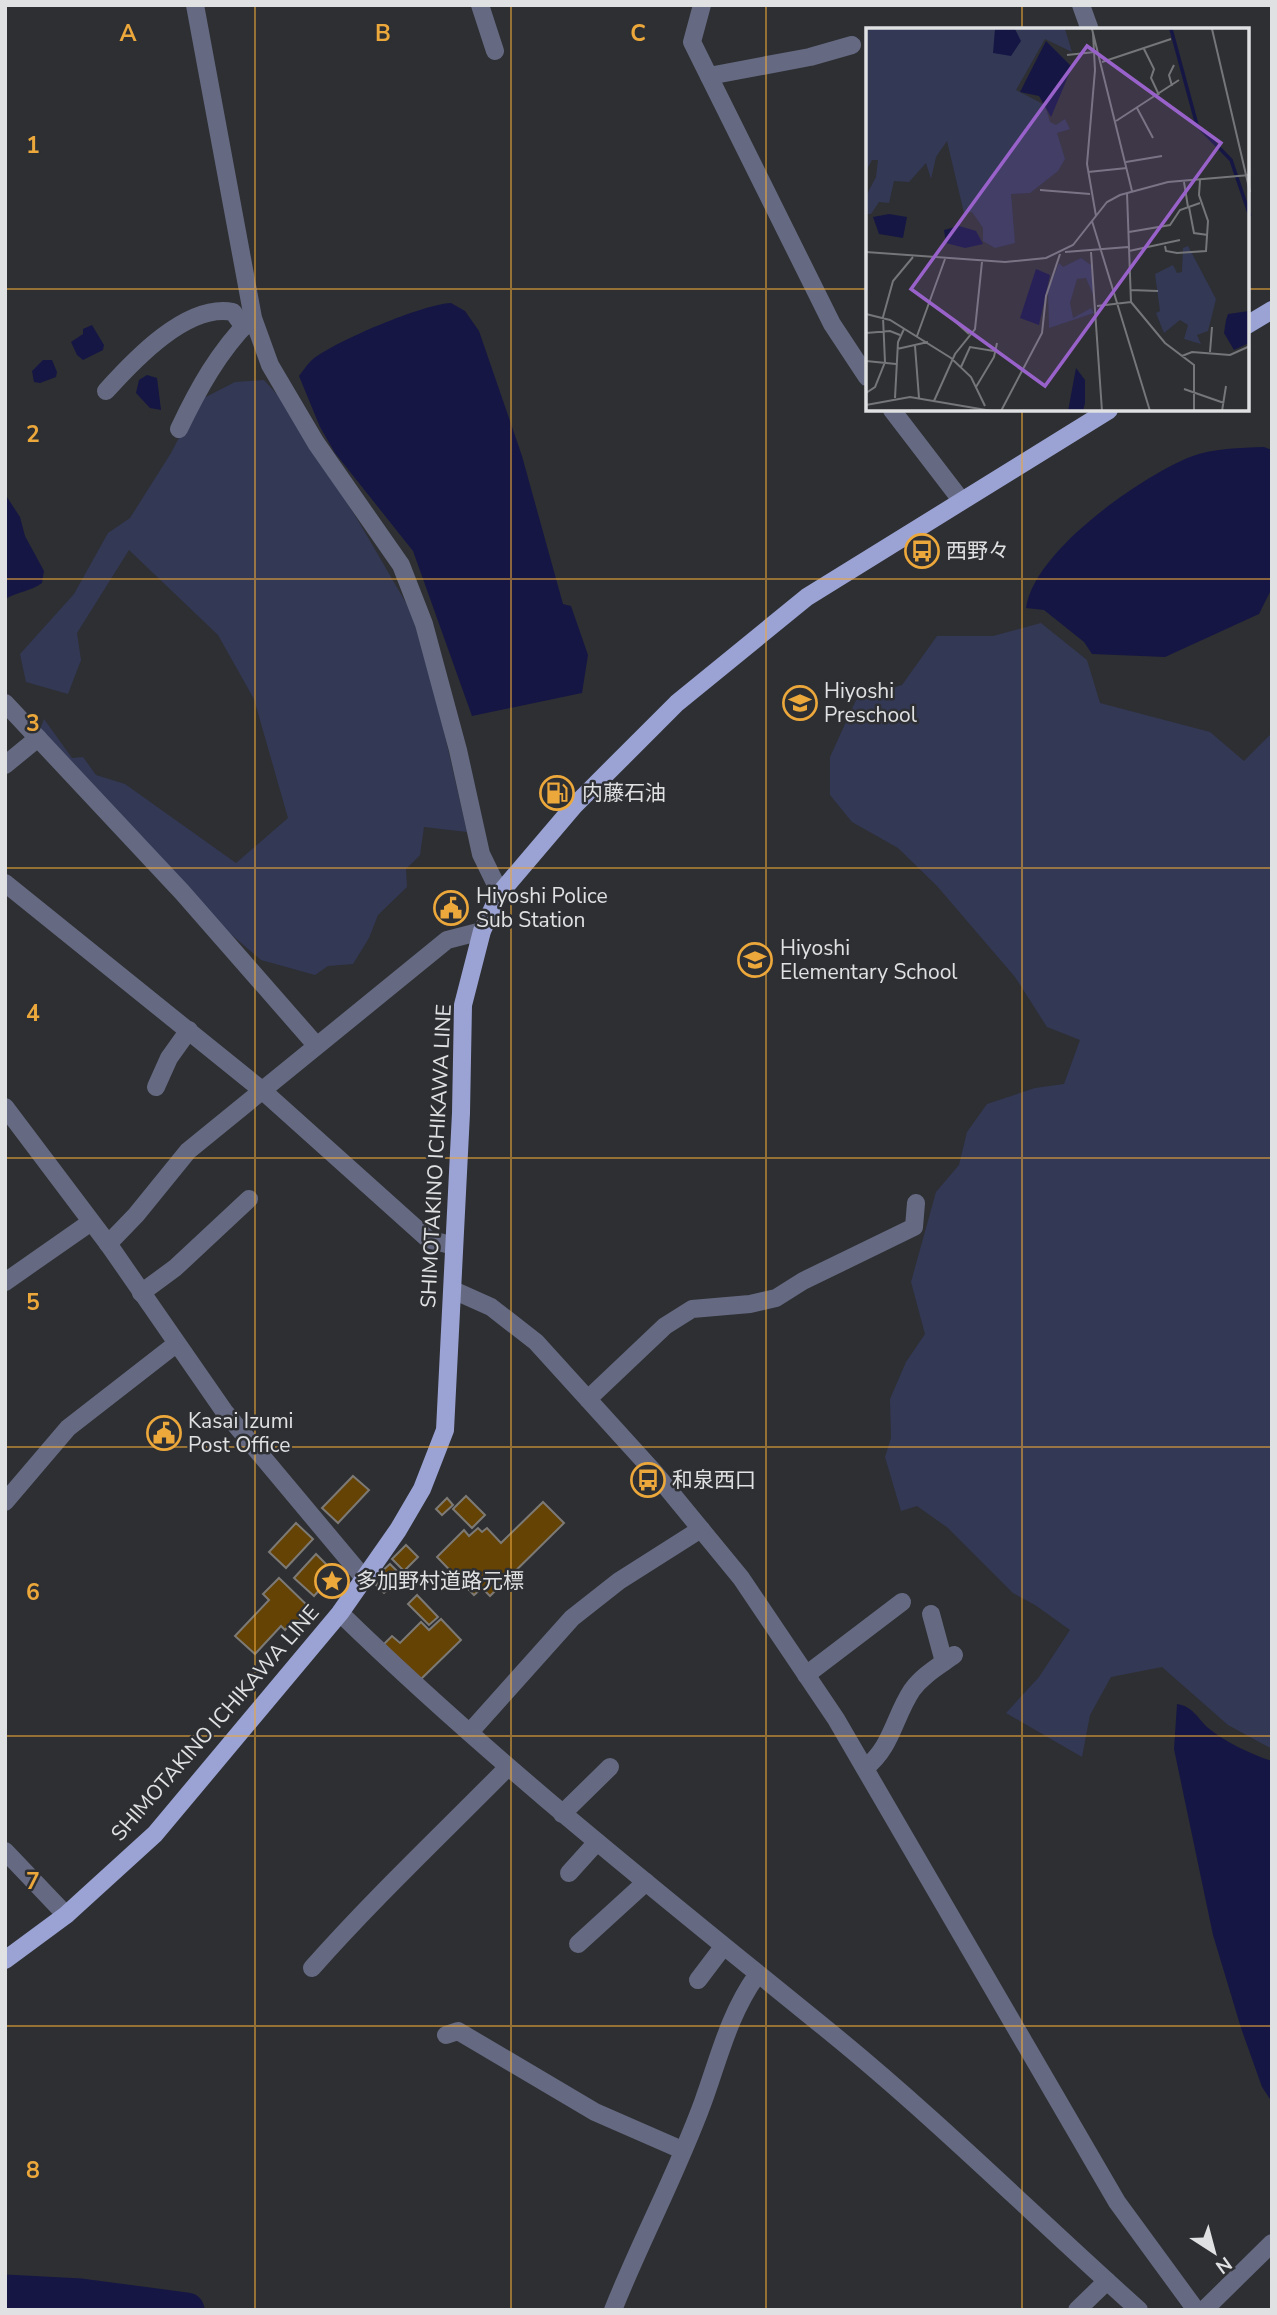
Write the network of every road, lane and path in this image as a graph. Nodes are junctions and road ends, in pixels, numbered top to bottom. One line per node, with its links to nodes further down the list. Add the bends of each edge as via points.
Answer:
1 (195, 5): 10 (street)
2 (480, 5): 7 (street)
3 (702, 5): 8 (street, via 692,42)
4 (1081, 5): 5 (street)
5 (1089, 28)
6 (852, 45): 8 (street)
7 (495, 51)
8 (709, 76): 12 (street, via 832,324)
9 (1272, 310): 11 (main road)
10 (248, 322): 13 (street, via 218,309 181,325 140,353); 16 (street, via 201,383); 22 (street, via 316,443 401,565 424,624 481,854)
11 (1249, 324)
12 (866, 375)
13 (106, 391)
14 (893, 411): 17 (street)
15 (1107, 411): 17 (main road, SHIMOTAKINO ICHIKAWA LINE)
16 (180, 429)
17 (961, 500): 22 (main road, SHIMOTAKINO ICHIKAWA LINE, via 807,597 677,703 573,806)
18 (5, 703): 19 (street)
19 (38, 738): 20 (street); 25 (street)
20 (5, 765)
21 (5, 883): 24 (street)
22 (500, 893): 23 (main road, SHIMOTAKINO ICHIKAWA LINE)
23 (482, 932): 25 (street, via 447,940); 33 (main road, SHIMOTAKINO ICHIKAWA LINE, via 463,1006)
24 (189, 1030): 26 (street); 27 (street)
25 (316, 1045): 27 (street)
26 (156, 1087)
27 (263, 1091): 32 (street, via 188,1151); 33 (street, via 428,1239)
28 (5, 1107): 31 (street)
29 (249, 1199): 36 (street)
30 (916, 1203): 38 (street, via 914,1227 776,1298 692,1309 665,1326)
31 (90, 1222): 32 (street); 34 (street)
32 (108, 1244): 36 (street)
33 (454, 1246): 35 (main road, SHIMOTAKINO ICHIKAWA LINE)
34 (5, 1282)
35 (453, 1290): 38 (street, via 491,1307 536,1342); 41 (main road, SHIMOTAKINO ICHIKAWA LINE, via 445,1430 422,1489)
36 (141, 1293): 37 (street)
37 (176, 1344): 39 (street, via 83,1414); 41 (street, via 277,1477)
38 (588, 1399): 40 (street)
39 (5, 1502)
40 (701, 1529): 45 (street, via 741,1577); 46 (street, via 619,1581 572,1618)
41 (363, 1577): 43 (main road, SHIMOTAKINO ICHIKAWA LINE)
42 (901, 1602): 45 (street)
43 (340, 1613): 46 (street, via 414,1686); 55 (main road, SHIMOTAKINO ICHIKAWA LINE, via 155,1834)
44 (931, 1615): 49 (street, via 949,1659 919,1680 884,1751)
45 (806, 1675): 49 (street)
46 (470, 1732): 47 (street)
47 (508, 1767): 50 (street); 59 (street, via 373,1899)
48 (610, 1768): 50 (street)
49 (865, 1768): 69 (street, via 1117,2202)
50 (562, 1814): 51 (street)
51 (597, 1842): 53 (street); 54 (street)
52 (5, 1851): 55 (street)
53 (569, 1873)
54 (646, 1882): 56 (street); 57 (street)
55 (66, 1915): 58 (main road, SHIMOTAKINO ICHIKAWA LINE)
56 (578, 1944)
57 (723, 1947): 60 (street); 61 (street)
58 (5, 1960)
59 (312, 1968)
60 (757, 1975): 63 (street, via 736,2008); 65 (street, via 832,2033)
61 (698, 1980)
62 (446, 2035): 63 (street, via 458,2031 595,2112)
63 (682, 2150): 66 (street)
64 (1272, 2242): 70 (street)
65 (1107, 2281): 67 (street); 68 (street)
66 (612, 2310)
67 (1077, 2310)
68 (1139, 2310)
69 (1196, 2310)
70 (1204, 2310)

